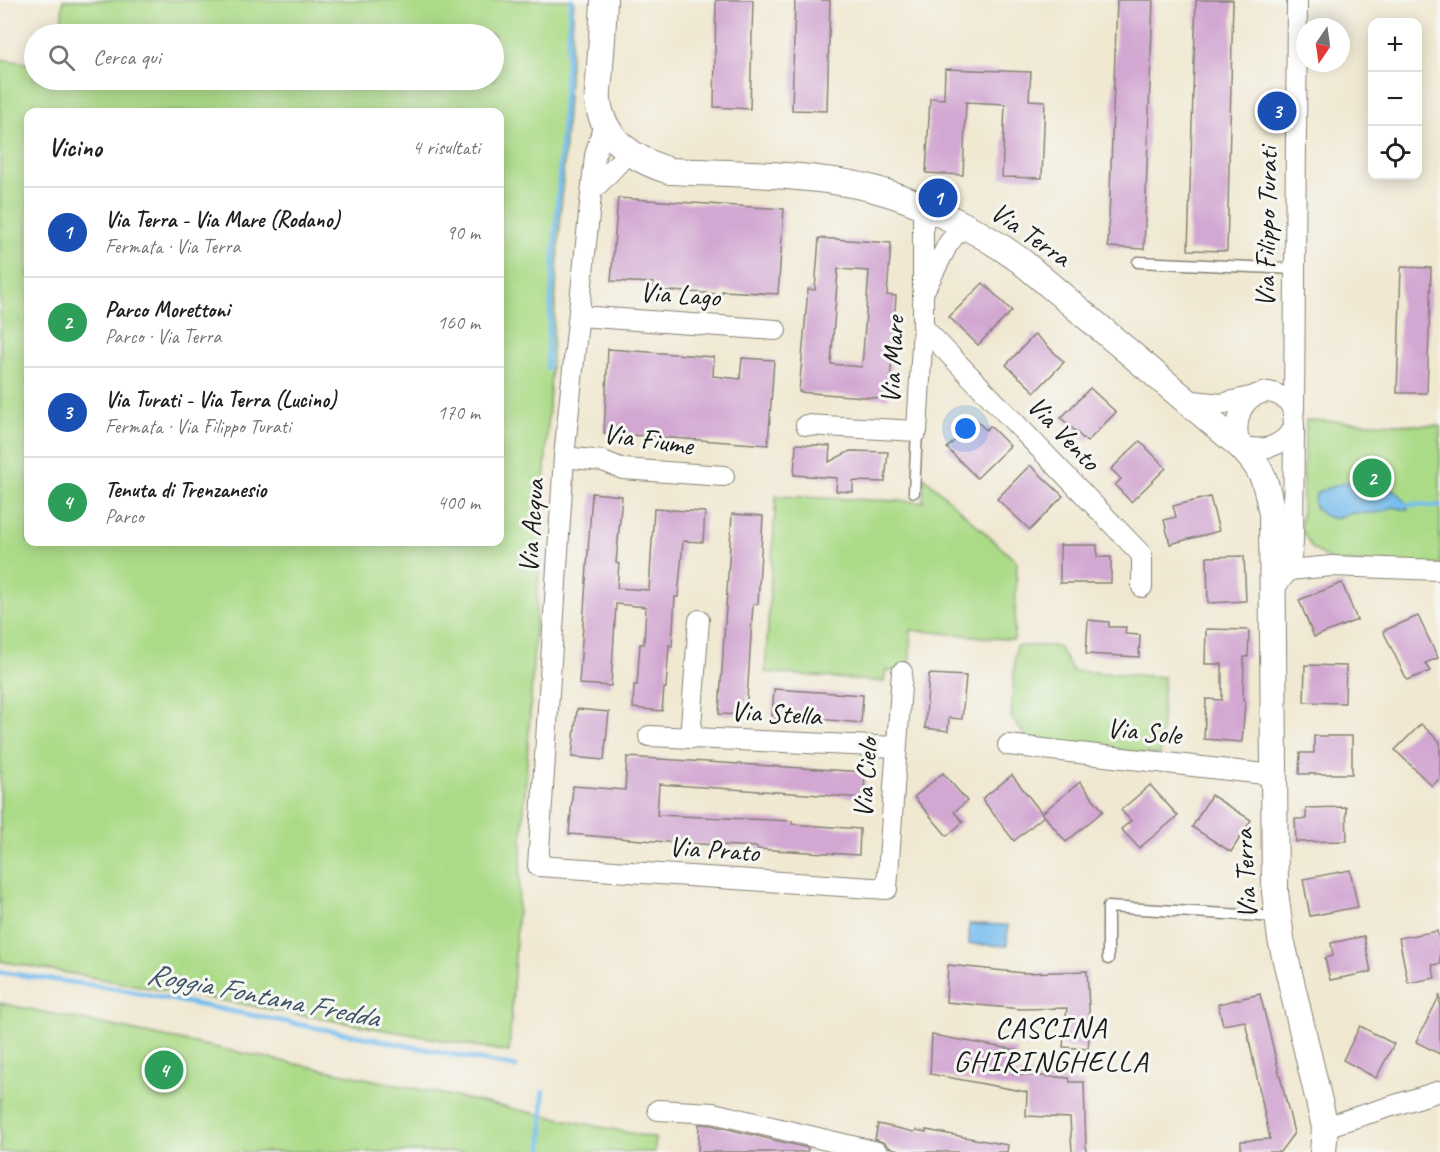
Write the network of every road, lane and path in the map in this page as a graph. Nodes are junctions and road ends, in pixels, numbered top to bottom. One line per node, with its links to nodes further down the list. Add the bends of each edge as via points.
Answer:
1 (604, 0): 3 (street, via 598,101)
2 (1298, 0): 9 (street, Via Filippo Turati)
3 (604, 123): 4 (street, Via Terra); 5 (street, Via Acqua)
4 (628, 153): 5 (street); 6 (street, Via Terra, via 670,171 831,181 870,188)
5 (592, 191): 11 (street, Via Acqua)
6 (923, 207): 7 (street, Via Terra); 10 (street, Via Mare)
7 (963, 225): 10 (street, Via Mare, via 948,244); 16 (street, Via Terra, via 1021,261)
8 (1138, 262): 9 (lane)
9 (1295, 269): 14 (street, Via Filippo Turati)
10 (924, 292): 12 (street, Via Mare)
11 (579, 316): 13 (street, Via Lago); 21 (street, Via Acqua)
12 (923, 327): 19 (street, Via Mare); 28 (street, Via Vento, via 1142,555)
13 (776, 330)
14 (1294, 347): 15 (street, Via Filippo Turati, via 1272,384); 17 (street, Via Filippo Turati)
15 (1255, 395): 16 (street, via 1221,404); 17 (street, via 1269,392 1284,398); 20 (street, via 1238,417)
16 (1185, 400): 20 (street, Via Terra)
17 (1294, 420): 20 (street, via 1281,442 1273,447 1253,450); 24 (street, Via Terra)
18 (806, 425): 19 (street)
19 (917, 431): 23 (lane)
20 (1240, 446): 27 (street, Via Terra, via 1259,467 1266,483)
21 (564, 457): 22 (street, Via Fiume, via 603,461 622,469); 36 (street, Via Acqua)
22 (724, 476)
23 (914, 492)
24 (1293, 543): 25 (street); 27 (street, Via Terra)
25 (1332, 566): 26 (street); 27 (street)
26 (1440, 570)
27 (1281, 579): 35 (street, Via Terra)
28 (1142, 587)
29 (699, 620): 32 (street, Via Stella)
30 (902, 672): 34 (street, Via Cielo)
31 (650, 736): 32 (street, Via Stella)
32 (690, 738): 34 (street, Via Stella)
33 (1008, 745): 35 (street, Via Sole)
34 (896, 747): 37 (street, Via Cielo)
35 (1273, 775): 38 (street, Via Terra)
36 (538, 866): 37 (street, Via Prato)
37 (887, 889)
38 (1278, 917): 39 (lane, via 1108,907); 42 (street, Via Terra)
39 (1108, 959)
40 (1440, 1091): 42 (street)
41 (658, 1110): 43 (street, via 713,1113)
42 (1324, 1140)
43 (877, 1152)

